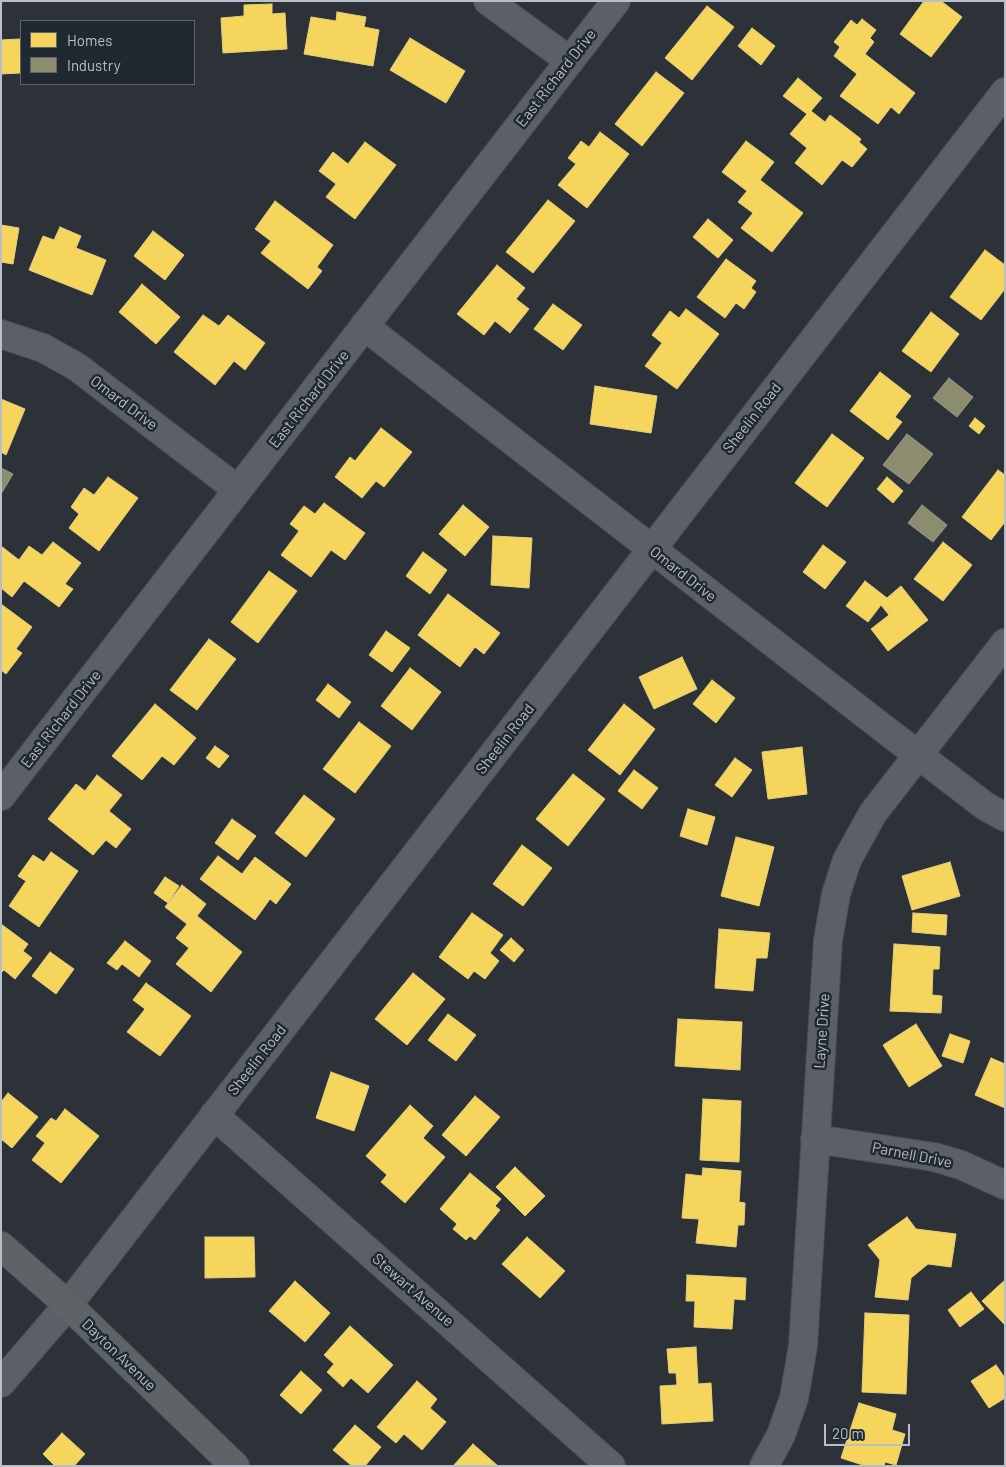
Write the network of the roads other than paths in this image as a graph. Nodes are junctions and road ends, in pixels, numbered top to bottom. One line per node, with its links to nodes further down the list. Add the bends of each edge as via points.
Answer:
1 (488, 1): 3 (street)
2 (616, 1): 3 (street, East Richard Drive)
3 (570, 61): 5 (street, East Richard Drive)
4 (1005, 92): 8 (street, Sheelin Road)
5 (364, 326): 7 (street, East Richard Drive); 8 (street, Omard Drive)
6 (1, 334): 7 (street, Omard Drive, via 43,348 77,367)
7 (238, 490): 11 (street, East Richard Drive)
8 (652, 549): 10 (street, Omard Drive); 13 (street, Sheelin Road)
9 (1005, 643): 10 (street, Layne Drive)
10 (918, 755): 12 (street, Omard Drive, via 985,806); 14 (street, Layne Drive, via 864,827 847,860 836,894 828,940)
11 (1, 796)
12 (1005, 817)
13 (214, 1115): 17 (street, Sheelin Road); 20 (street, Stewart Avenue)
14 (815, 1139): 15 (street, Parnell Drive, via 934,1157); 21 (street, Layne Drive, via 802,1346 794,1398 781,1435)
15 (1005, 1185)
16 (1, 1246): 17 (main road, Dayton Avenue)
17 (68, 1305): 18 (street, Sheelin Road); 19 (main road, Dayton Avenue)
18 (1, 1383)
19 (235, 1466)
20 (611, 1466)
21 (764, 1466)

